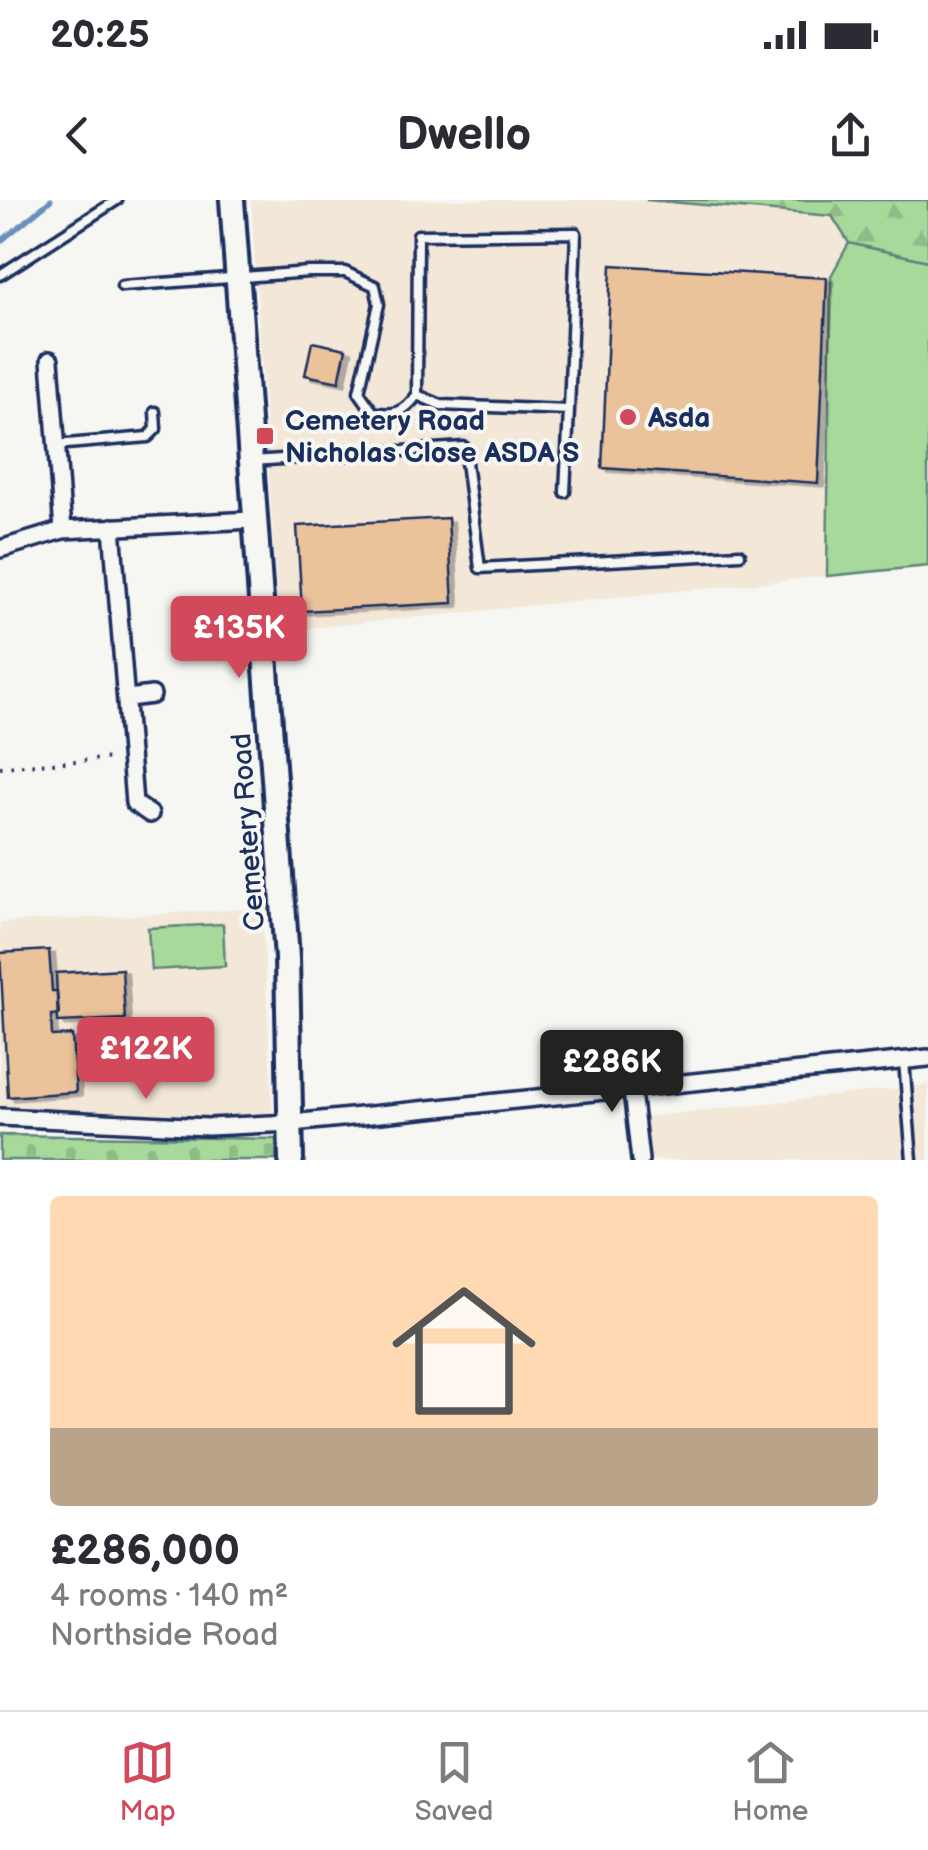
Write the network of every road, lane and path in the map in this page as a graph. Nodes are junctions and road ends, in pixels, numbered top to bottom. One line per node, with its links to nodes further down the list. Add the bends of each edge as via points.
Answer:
1 (117, 200): 3 (lane)
2 (232, 200): 4 (street, Cemetery Road)
3 (0, 276)
4 (237, 278): 5 (lane); 7 (lane, via 345,272 375,286 379,304 359,392 372,412 390,415 406,410); 11 (street, Cemetery Road)
5 (122, 286)
6 (50, 360): 10 (street)
7 (417, 395): 8 (lane, via 441,404); 8 (lane, via 418,235 576,233)
8 (569, 410): 12 (lane)
9 (155, 412): 10 (lane, via 154,435 148,437)
10 (56, 445): 15 (street)
11 (248, 462): 13 (street, Cemetery Road); 17 (lane, via 464,447 480,568)
12 (565, 492)
13 (252, 520): 14 (street); 27 (street, Cemetery Road, via 287,958)
14 (112, 527): 15 (street); 19 (street)
15 (63, 530): 16 (street)
16 (0, 549)
17 (740, 554)
18 (152, 695): 19 (street)
19 (128, 698): 20 (street)
20 (130, 757): 21 (path); 22 (street, via 134,804)
21 (0, 766)
22 (150, 814)
23 (928, 1058): 24 (street)
24 (904, 1061): 25 (street); 30 (lane)
25 (632, 1091): 27 (street); 29 (street)
26 (0, 1117): 27 (street, via 208,1127)
27 (292, 1123): 28 (street, Cemetery Road)
28 (291, 1160)
29 (640, 1160)
30 (912, 1160)

